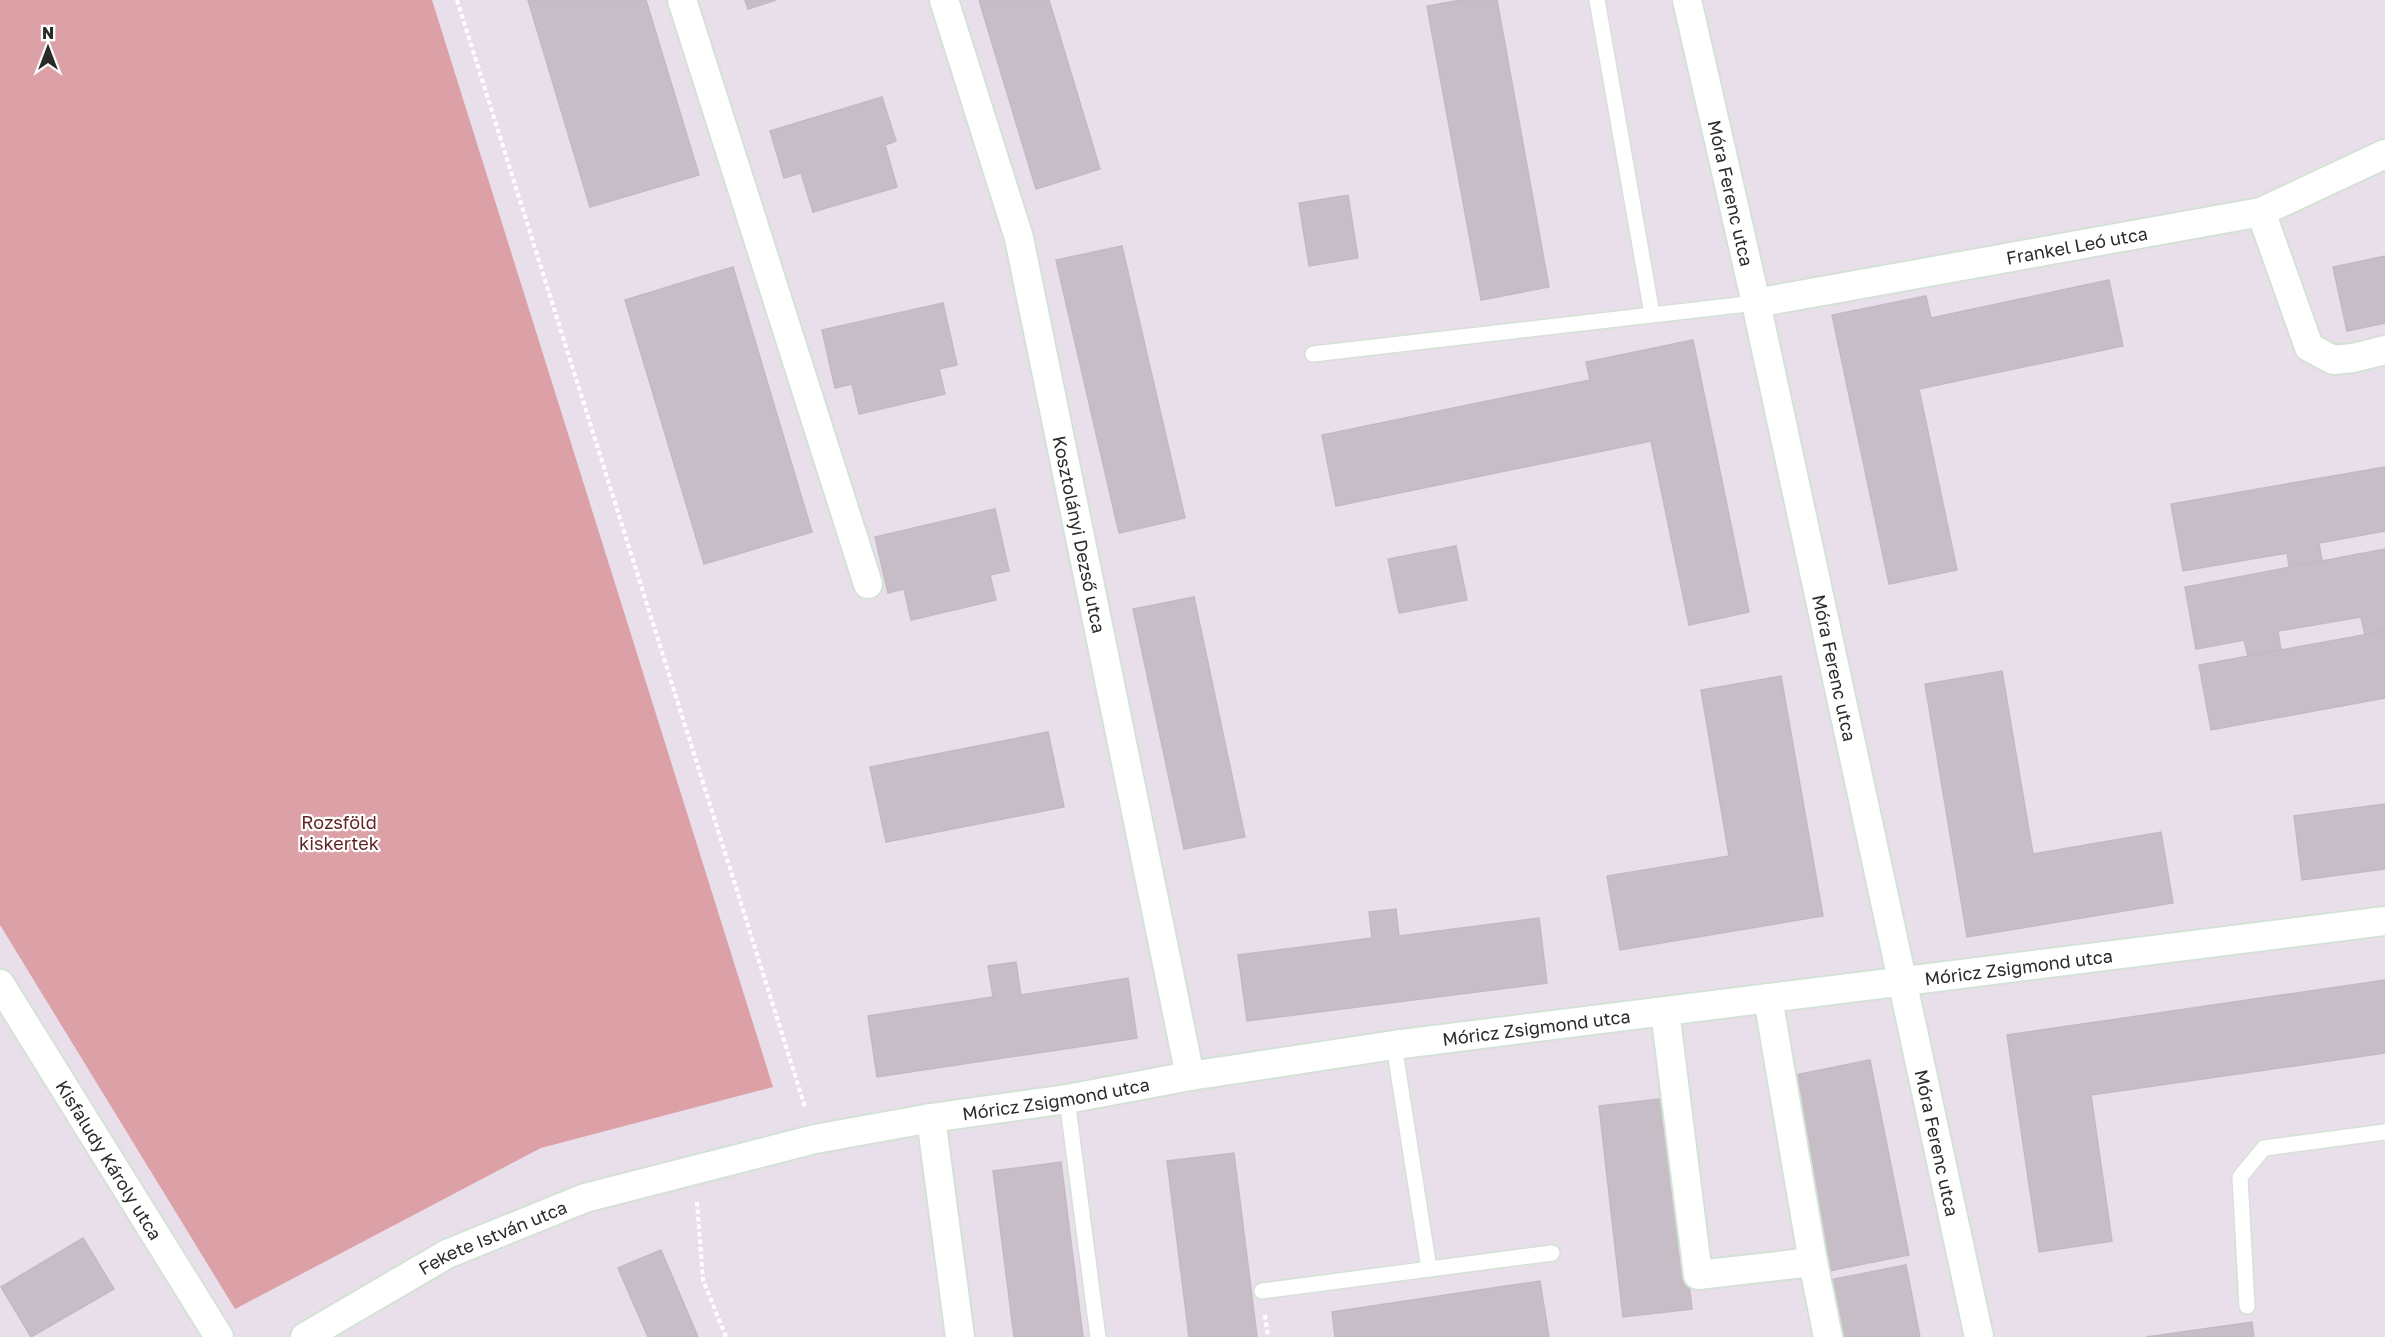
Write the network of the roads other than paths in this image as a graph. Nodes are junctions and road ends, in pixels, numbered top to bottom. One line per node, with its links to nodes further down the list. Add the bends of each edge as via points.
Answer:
1 (682, 0): 11 (street)
2 (944, 0): 18 (street, Kosztolányi Dezső utca, via 1019,237)
3 (1597, 0): 8 (lane)
4 (1687, 0): 7 (street, Móra Ferenc utca)
5 (2385, 154): 6 (street, Frankel Leó utca)
6 (2261, 212): 7 (street, Frankel Leó utca); 9 (street, via 2309,347 2332,360)
7 (1756, 303): 8 (lane); 13 (street, Móra Ferenc utca)
8 (1652, 314): 10 (lane)
9 (2385, 350)
10 (1313, 354)
11 (868, 584)
12 (2385, 921): 13 (street, Móricz Zsigmond utca)
13 (1904, 981): 15 (street, Móricz Zsigmond utca); 33 (street, Móra Ferenc utca)
14 (0, 984): 28 (street, Kisfaludy Károly utca)
15 (1768, 998): 16 (street, Móricz Zsigmond utca); 24 (street)
16 (1665, 1011): 17 (street, Móricz Zsigmond utca); 24 (street, via 1698,1275)
17 (1394, 1045): 18 (street, Móricz Zsigmond utca); 25 (lane)
18 (1190, 1076): 19 (street, Móricz Zsigmond utca)
19 (1067, 1099): 20 (street, Móricz Zsigmond utca); 31 (lane)
20 (931, 1118): 22 (street, Móricz Zsigmond utca, via 815,1139); 30 (street)
21 (2385, 1132): 27 (lane, via 2264,1148 2240,1177)
22 (695, 1168): 29 (street, Fekete István utca, via 585,1198 447,1254)
23 (1552, 1253): 25 (lane)
24 (1813, 1262): 32 (street)
25 (1429, 1269): 26 (lane)
26 (1262, 1291)
27 (2247, 1306)
28 (219, 1337)
29 (305, 1337)
30 (960, 1337)
31 (1098, 1337)
32 (1828, 1337)
33 (1979, 1337)

